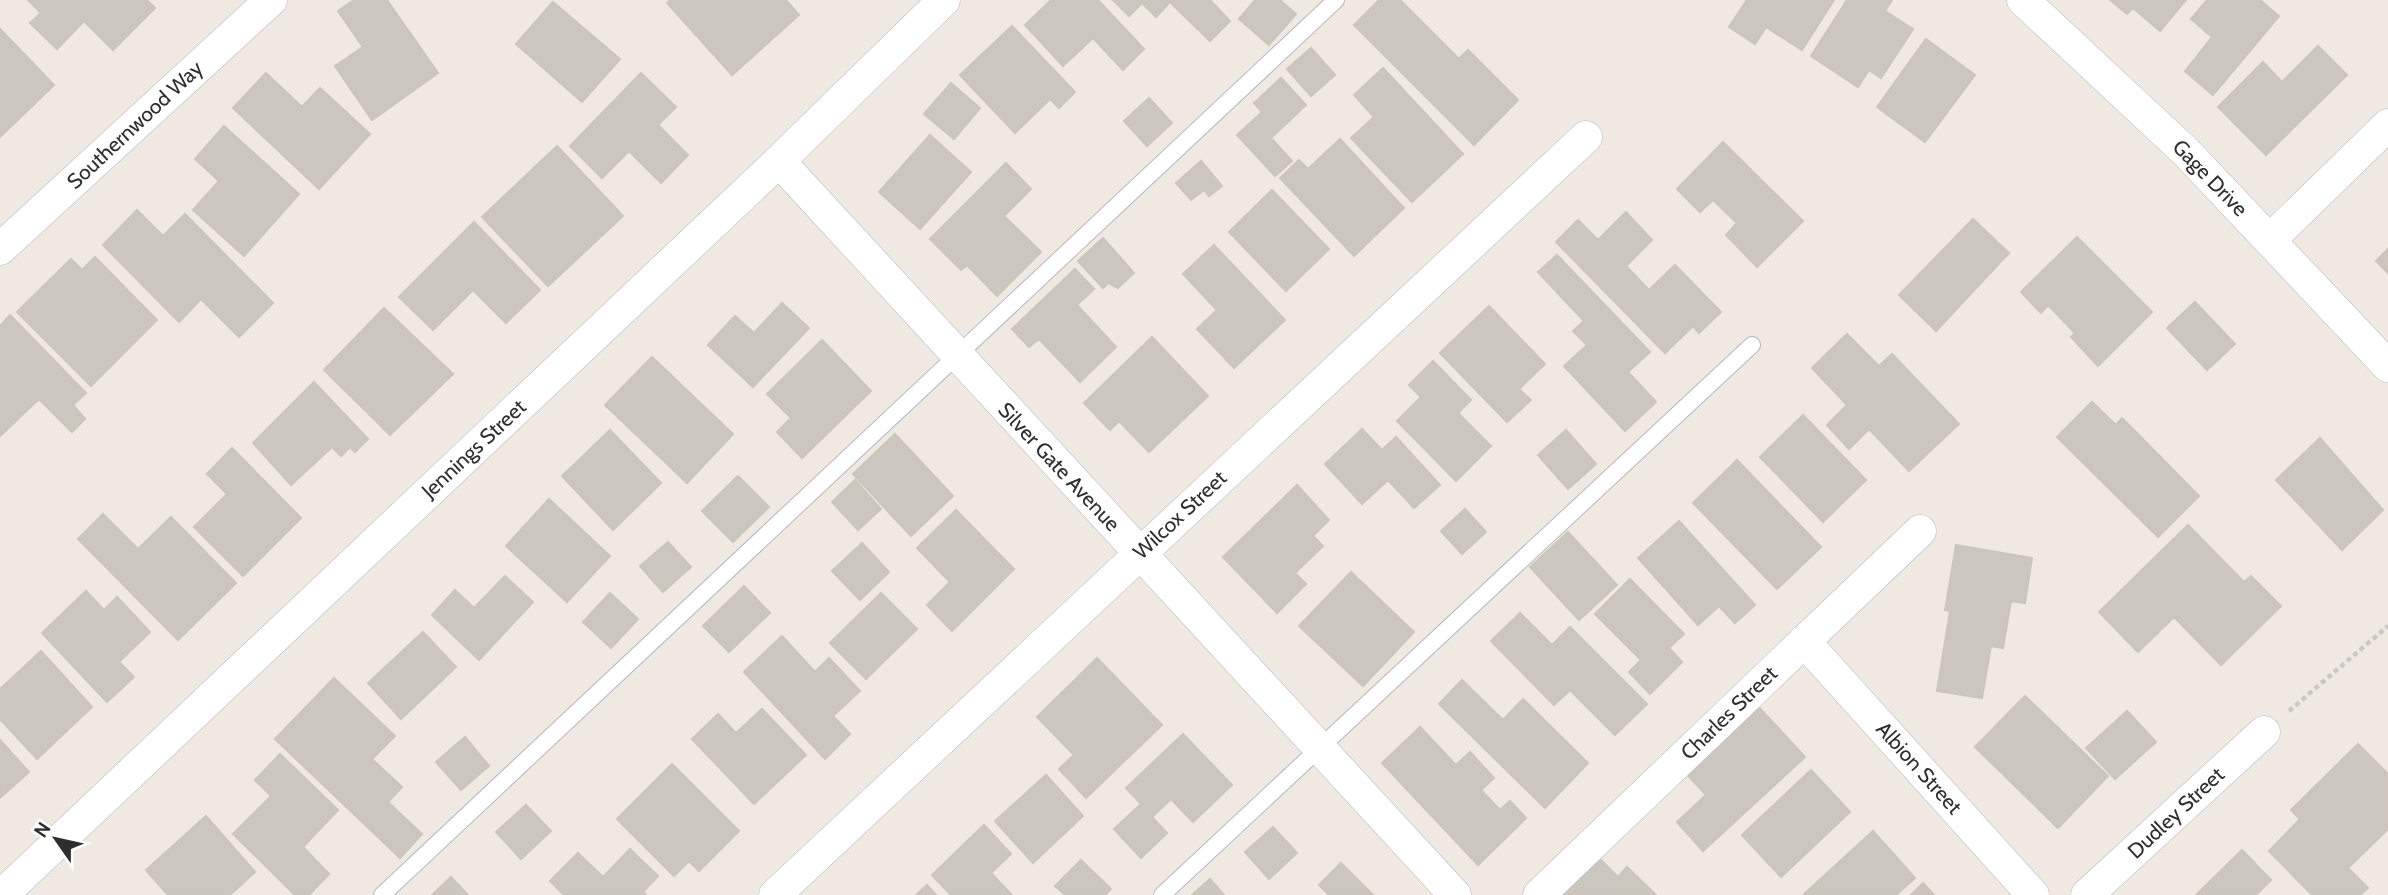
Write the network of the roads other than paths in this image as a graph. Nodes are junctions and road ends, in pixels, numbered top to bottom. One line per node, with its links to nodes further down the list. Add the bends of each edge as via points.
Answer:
1 (271, 0): 9 (street, Southernwood Way)
2 (944, 0): 7 (street, Jennings Street)
3 (1336, 0): 11 (lane)
4 (2023, 0): 8 (street, Gage Drive, via 2186,152)
5 (2388, 125): 8 (street)
6 (1586, 137): 14 (street, Wilcox Street)
7 (779, 161): 11 (street, Silver Gate Avenue); 18 (street, Jennings Street)
8 (2270, 240): 12 (street, Gage Drive)
9 (0, 249)
10 (1752, 345): 17 (lane)
11 (955, 356): 14 (street, Silver Gate Avenue); 19 (lane)
12 (2388, 366)
13 (1920, 531): 15 (street, Charles Street)
14 (1139, 553): 17 (street, Silver Gate Avenue); 20 (street, Wilcox Street)
15 (1804, 641): 23 (street, Charles Street); 24 (street, Albion Street)
16 (2264, 732): 25 (street, Dudley Street)
17 (1319, 748): 21 (lane); 22 (street, Silver Gate Avenue)
18 (2, 895)
19 (382, 895)
20 (775, 895)
21 (1162, 895)
22 (1455, 895)
23 (1539, 895)
24 (2034, 895)
25 (2087, 895)

